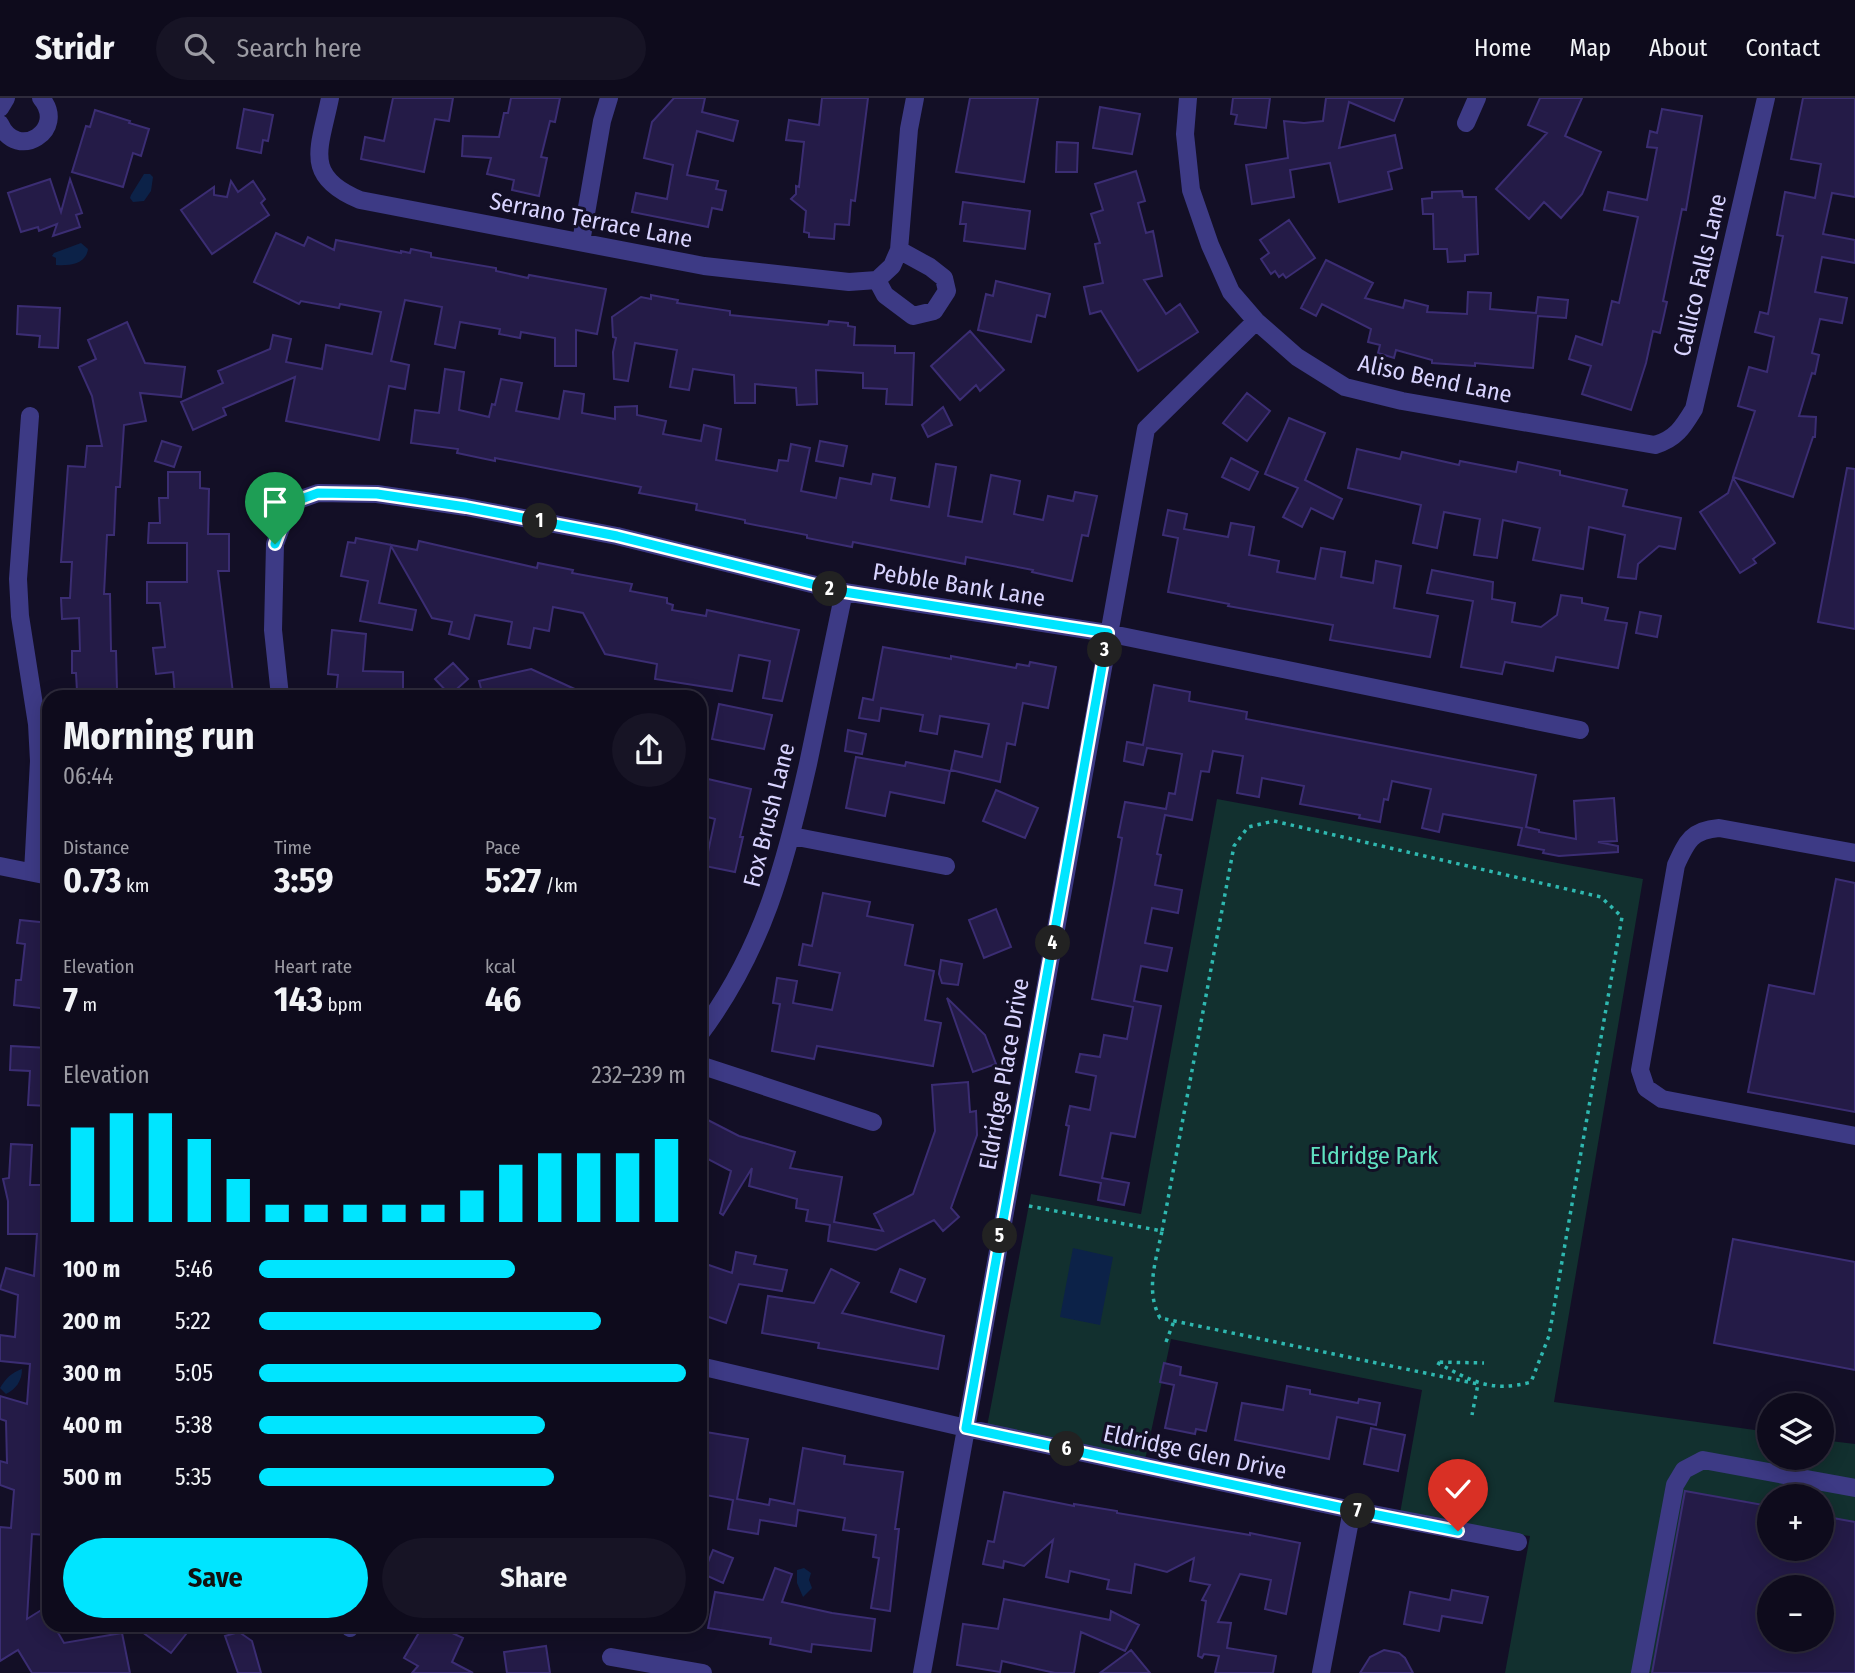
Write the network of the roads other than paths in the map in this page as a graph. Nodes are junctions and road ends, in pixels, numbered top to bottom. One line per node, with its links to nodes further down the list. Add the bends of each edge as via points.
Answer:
1 (6, 98): 9 (street)
2 (41, 98): 11 (street, via 49,120 35,139 12,139)
3 (330, 98): 12 (street, Serrano Terrace Lane, via 318,159 327,180 344,194)
4 (609, 98): 12 (street)
5 (915, 98): 13 (street)
6 (1188, 98): 15 (street, Aliso Bend Lane, via 1185,134 1191,190 1231,292)
7 (1477, 98): 10 (street)
8 (1766, 98): 17 (street, Callico Falls Lane, via 1694,409 1678,434)
9 (0, 108)
10 (1466, 123)
11 (0, 124)
12 (581, 242): 14 (street, Serrano Terrace Lane, via 704,267 849,282)
13 (895, 258): 14 (street); 14 (street, via 930,267 944,278 947,291 934,311 913,316 885,295)
14 (877, 280)
15 (1256, 321): 17 (street, Aliso Bend Lane, via 1297,357 1345,387); 19 (street, Eldridge Place Drive, via 1146,429)
16 (30, 416): 26 (street, via 18,579 37,724)
17 (1655, 445)
18 (844, 592): 19 (street, Pebble Bank Lane); 20 (street, Pebble Bank Lane, via 617,536 466,507 377,494 318,493 290,503 275,544 273,630); 22 (street, Fox Brush Lane)
19 (1108, 633): 21 (street, Pebble Bank Lane); 32 (street, Eldridge Place Drive)
20 (279, 690)
21 (1580, 730)
22 (792, 836): 25 (street); 27 (street, Fox Brush Lane, via 760,932)
23 (1855, 853): 30 (street, via 1719,828 1704,829 1687,841 1676,865 1640,1070 1646,1088 1662,1100)
24 (0, 866): 26 (street)
25 (946, 866)
26 (41, 874)
27 (707, 1023)
28 (707, 1067): 29 (street)
29 (873, 1122)
30 (1855, 1136)
31 (707, 1368): 32 (street, Eldridge Glen Drive)
32 (966, 1428): 34 (street, Eldridge Glen Drive); 38 (street, Eldridge Place Drive)
33 (1855, 1488): 40 (street, via 1703,1460 1684,1469 1675,1485)
34 (1352, 1510): 35 (street, Eldridge Glen Drive); 39 (street)
35 (1518, 1542)
36 (611, 1657): 37 (street)
37 (703, 1673)
38 (922, 1673)
39 (1321, 1673)
40 (1640, 1673)

